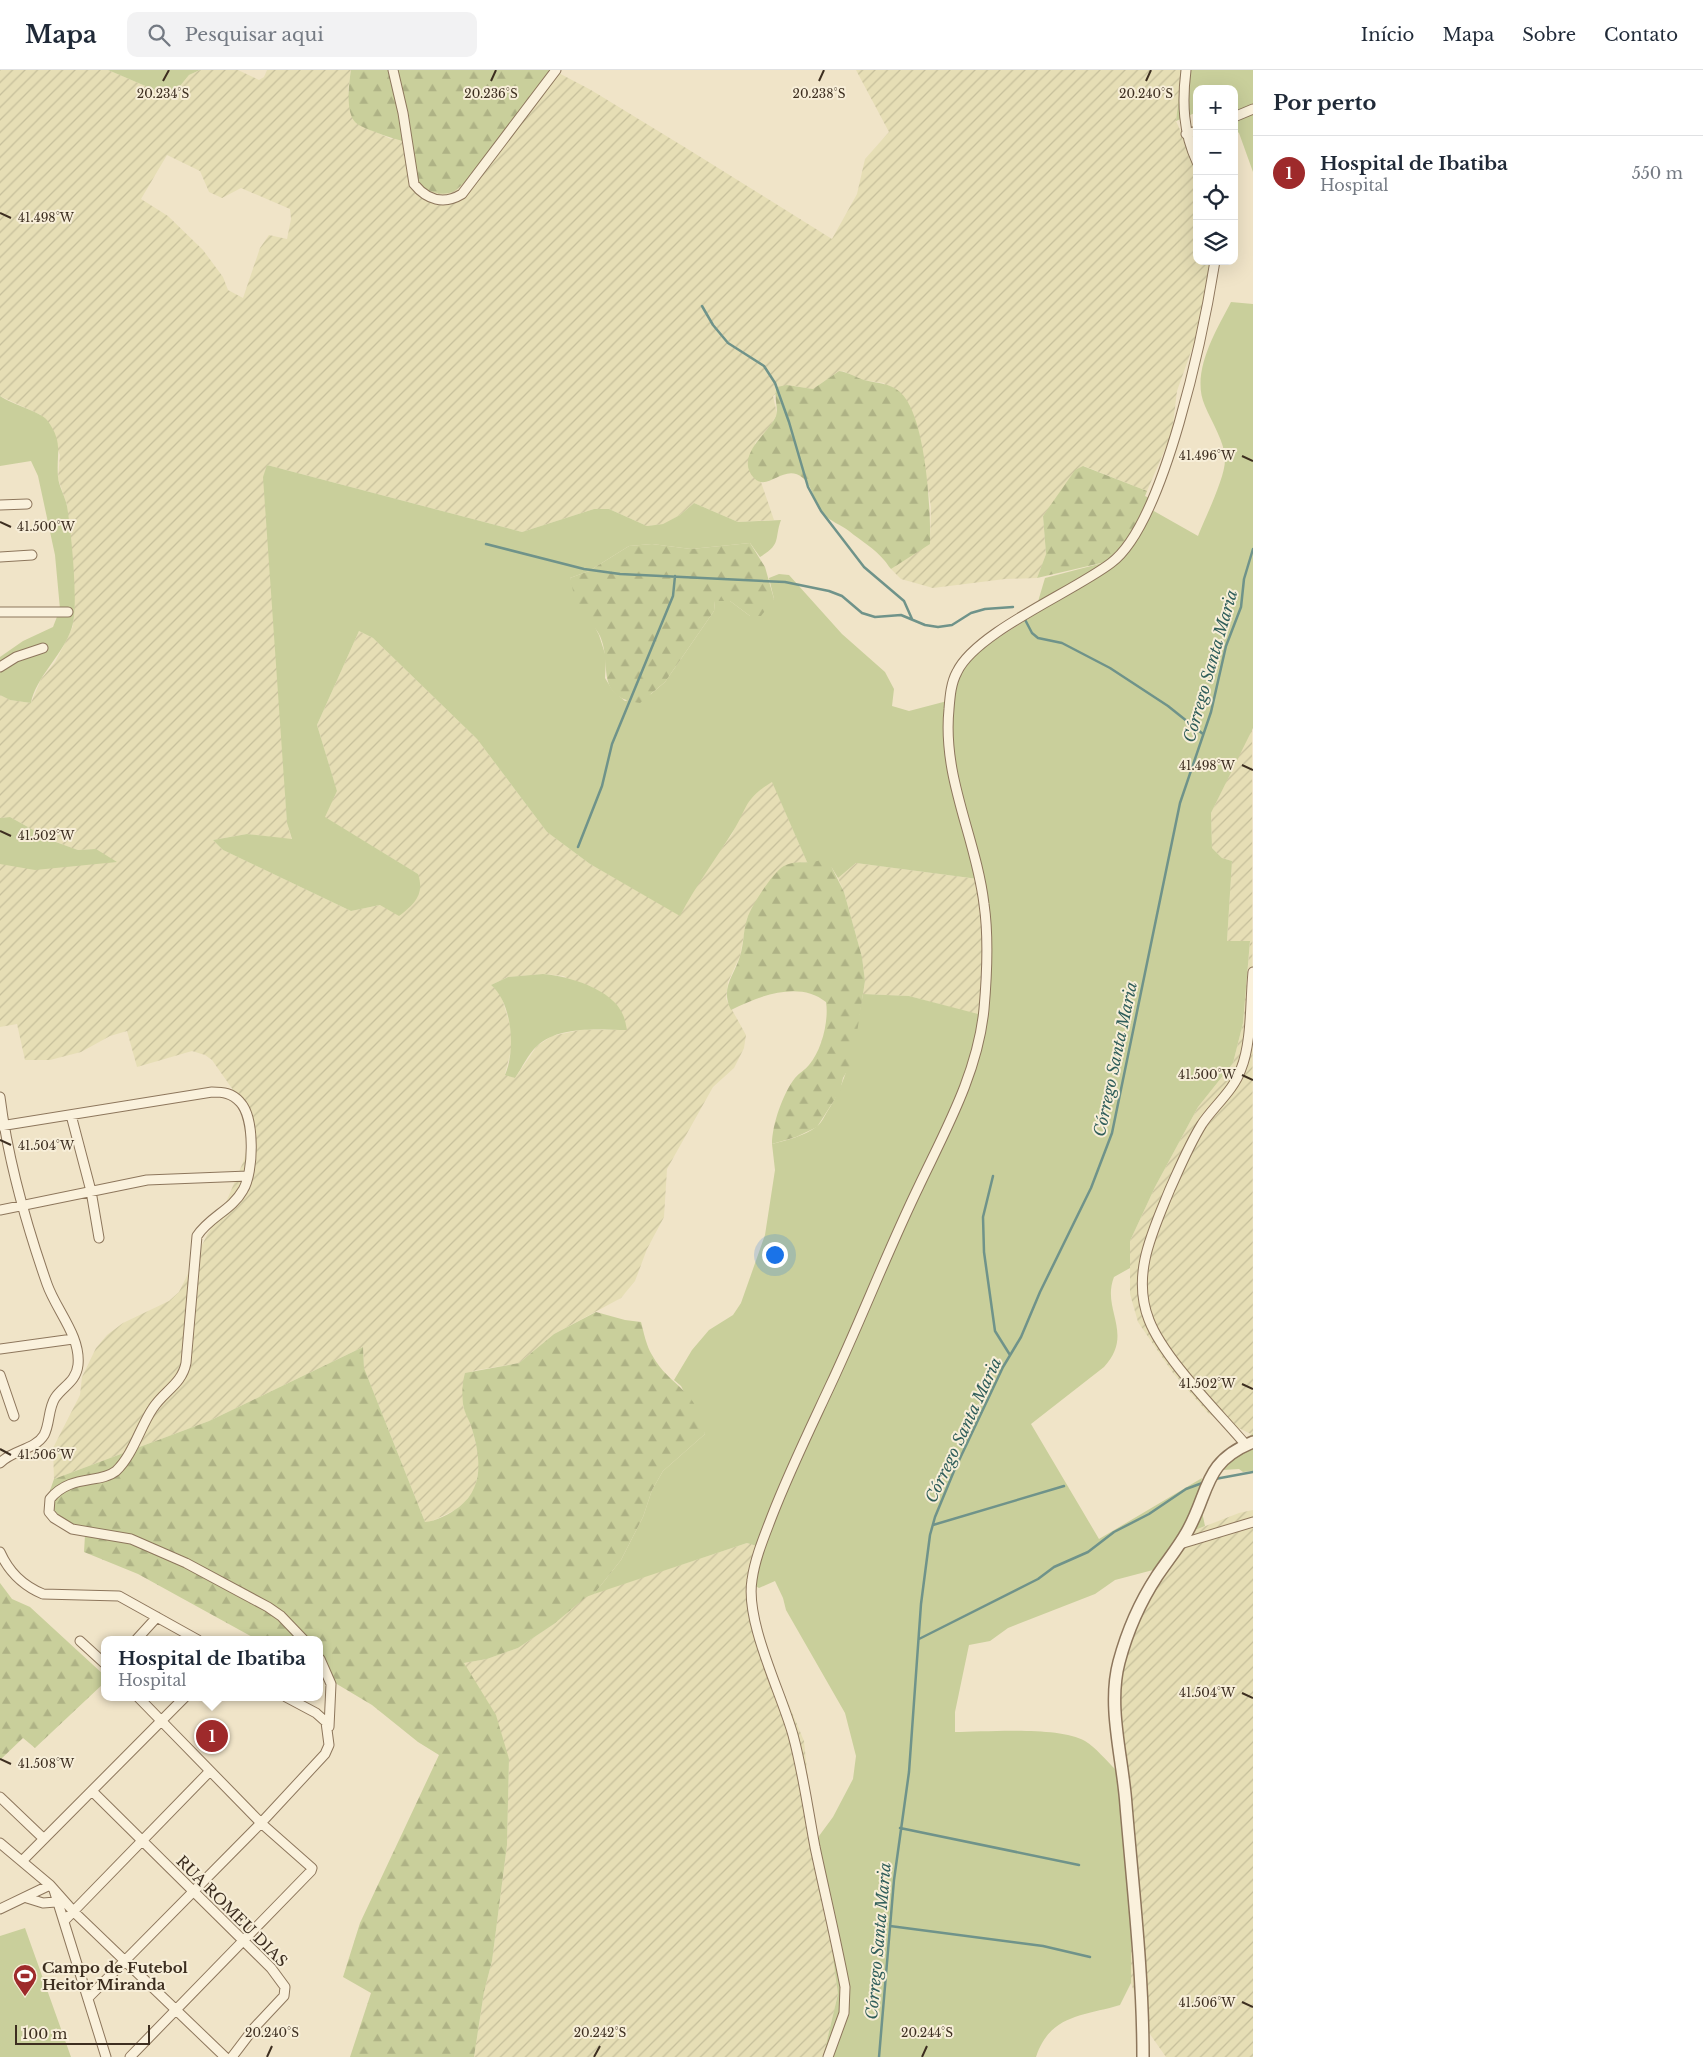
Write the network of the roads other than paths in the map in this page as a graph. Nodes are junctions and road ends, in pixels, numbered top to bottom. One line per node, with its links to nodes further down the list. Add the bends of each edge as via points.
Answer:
1 (392, 70): 2 (street, via 403,113 414,184 420,192 442,201 453,200 462,194)
2 (556, 70)
3 (1186, 70): 7 (street)
4 (1253, 110): 5 (street)
5 (1238, 116)
6 (1193, 131): 7 (street)
7 (1186, 134): 8 (street)
8 (1193, 152)
9 (1214, 265): 71 (street, via 1173,442 1157,490 1130,544 1109,566 974,648 955,676 948,714 950,767 985,906 986,974 979,1040 952,1115 777,1503 751,1582 755,1623 793,1737 845,1987 844,2013)
10 (26, 504): 11 (street)
11 (0, 505)
12 (32, 555): 13 (street)
13 (0, 557)
14 (0, 612): 15 (street)
15 (68, 612)
16 (43, 648): 17 (street, via 16,657)
17 (0, 667)
18 (1253, 972): 31 (street, via 1242,1068 1236,1081 1201,1126 1184,1157 1152,1231 1142,1275 1143,1301 1163,1346)
19 (0, 1097): 21 (street)
20 (72, 1115): 21 (street); 22 (street, via 212,1092 231,1094 244,1107 247,1116 252,1145); 23 (street)
21 (2, 1125): 24 (street)
22 (248, 1176): 23 (street, via 152,1179); 39 (street, via 236,1200 197,1236 182,1377 153,1407 115,1472 80,1480 61,1489 50,1499 48,1512 72,1529 131,1539 186,1563 268,1607)
23 (91, 1191): 24 (street); 26 (street)
24 (21, 1205): 25 (street); 27 (street, via 48,1287)
25 (0, 1210)
26 (100, 1238)
27 (74, 1338): 28 (street); 32 (street, via 78,1363 76,1373 54,1399 44,1434 37,1442)
28 (0, 1349)
29 (0, 1375): 30 (street)
30 (14, 1416)
31 (1250, 1444): 34 (street, via 1223,1459 1210,1476 1200,1506)
32 (1, 1462)
33 (1253, 1522): 34 (street)
34 (1180, 1544): 72 (street, via 1140,1605 1127,1635 1117,1674 1117,1732 1132,1873)
35 (0, 1552): 36 (street, via 10,1571 32,1590 43,1594 119,1596)
36 (158, 1617): 37 (street); 38 (street)
37 (140, 1636)
38 (191, 1636)
39 (300, 1636)
40 (80, 1640): 41 (street)
41 (101, 1659)
42 (323, 1666): 47 (street, via 331,1684)
43 (142, 1701): 46 (street)
44 (181, 1701): 46 (street)
45 (294, 1701): 47 (street, via 326,1722)
46 (161, 1721): 48 (street); 49 (street)
47 (329, 1745): 51 (street, via 312,1770)
48 (210, 1771): 51 (street); 53 (street)
49 (93, 1792): 52 (street); 53 (street, RUA ROMEU DIAS)
50 (0, 1797): 52 (street)
51 (261, 1823): 57 (street); 63 (street, via 309,1864 312,1871)
52 (44, 1839): 55 (street)
53 (143, 1841): 57 (street, RUA ROMEU DIAS); 61 (street)
54 (0, 1843): 55 (street)
55 (23, 1860): 56 (street)
56 (52, 1888): 58 (street); 59 (street); 61 (street)
57 (193, 1891): 63 (street, RUA ROMEU DIAS); 64 (street)
58 (27, 1898): 59 (street, via 43,1903); 60 (street)
59 (56, 1902): 62 (street)
60 (0, 1909)
61 (74, 1912): 62 (street); 64 (street)
62 (64, 1921): 65 (street)
63 (245, 1941): 66 (street); 70 (street, RUA ROMEU DIAS, via 280,1978 286,1992)
64 (126, 1961): 65 (street); 66 (street)
65 (88, 1998): 67 (street)
66 (178, 2010): 68 (street); 69 (street)
67 (106, 2057)
68 (130, 2057)
69 (225, 2057)
70 (232, 2057)
71 (828, 2057)
72 (1143, 2057)

